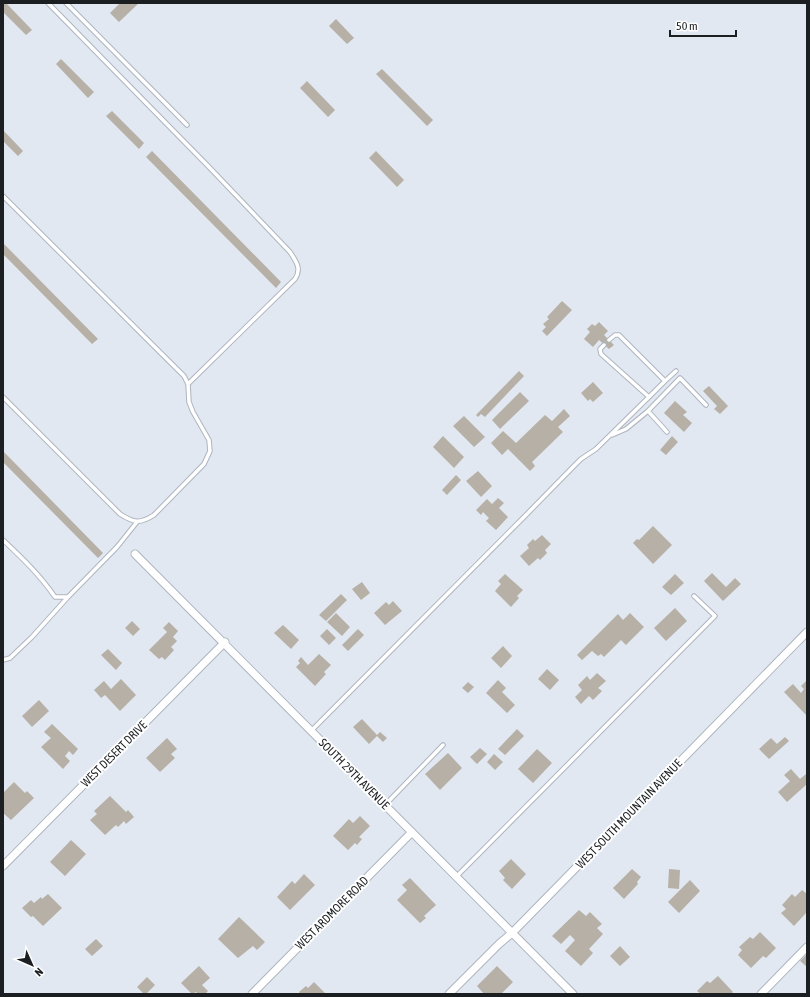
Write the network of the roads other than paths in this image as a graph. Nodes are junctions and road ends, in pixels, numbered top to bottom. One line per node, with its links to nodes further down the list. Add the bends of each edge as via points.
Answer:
1 (48, 3): 9 (lane, via 290,252 299,269 295,279)
2 (66, 3): 3 (lane)
3 (187, 125)
4 (3, 196): 9 (lane, via 184,376)
5 (609, 340): 8 (lane, via 619,335)
6 (604, 345): 11 (lane, via 600,349 601,354)
7 (676, 372): 8 (lane)
8 (665, 381): 11 (lane)
9 (188, 384): 16 (lane, via 192,412 209,440 208,457 154,515 145,521)
10 (3, 397): 16 (lane, via 120,514)
11 (649, 397): 15 (lane)
12 (706, 405): 13 (lane, via 680,378)
13 (648, 411): 14 (lane); 15 (lane, via 626,429)
14 (668, 432)
15 (610, 435): 24 (lane, via 581,459)
16 (137, 522): 20 (lane)
17 (3, 540): 20 (lane, via 29,565 55,597)
18 (135, 554): 22 (street, SOUTH 29TH AVENUE)
19 (694, 596): 29 (lane, via 714,616)
20 (68, 598): 23 (lane, via 10,658)
21 (807, 632): 30 (street, WEST SOUTH MOUNTAIN AVENUE)
22 (224, 642): 24 (street, SOUTH 29TH AVENUE); 28 (street, WEST DESERT DRIVE)
23 (3, 660)
24 (311, 731): 26 (street, SOUTH 29TH AVENUE)
25 (443, 745): 26 (lane)
26 (385, 805): 27 (street, SOUTH 29TH AVENUE)
27 (412, 832): 29 (street, SOUTH 29TH AVENUE); 32 (street, WEST ARDMORE ROAD)
28 (3, 866)
29 (456, 877): 30 (street, SOUTH 29TH AVENUE)
30 (512, 933): 33 (street, WEST SOUTH MOUNTAIN AVENUE); 34 (street, SOUTH 29TH AVENUE)
31 (807, 947): 35 (street)
32 (252, 994)
33 (449, 994)
34 (573, 994)
35 (761, 994)

